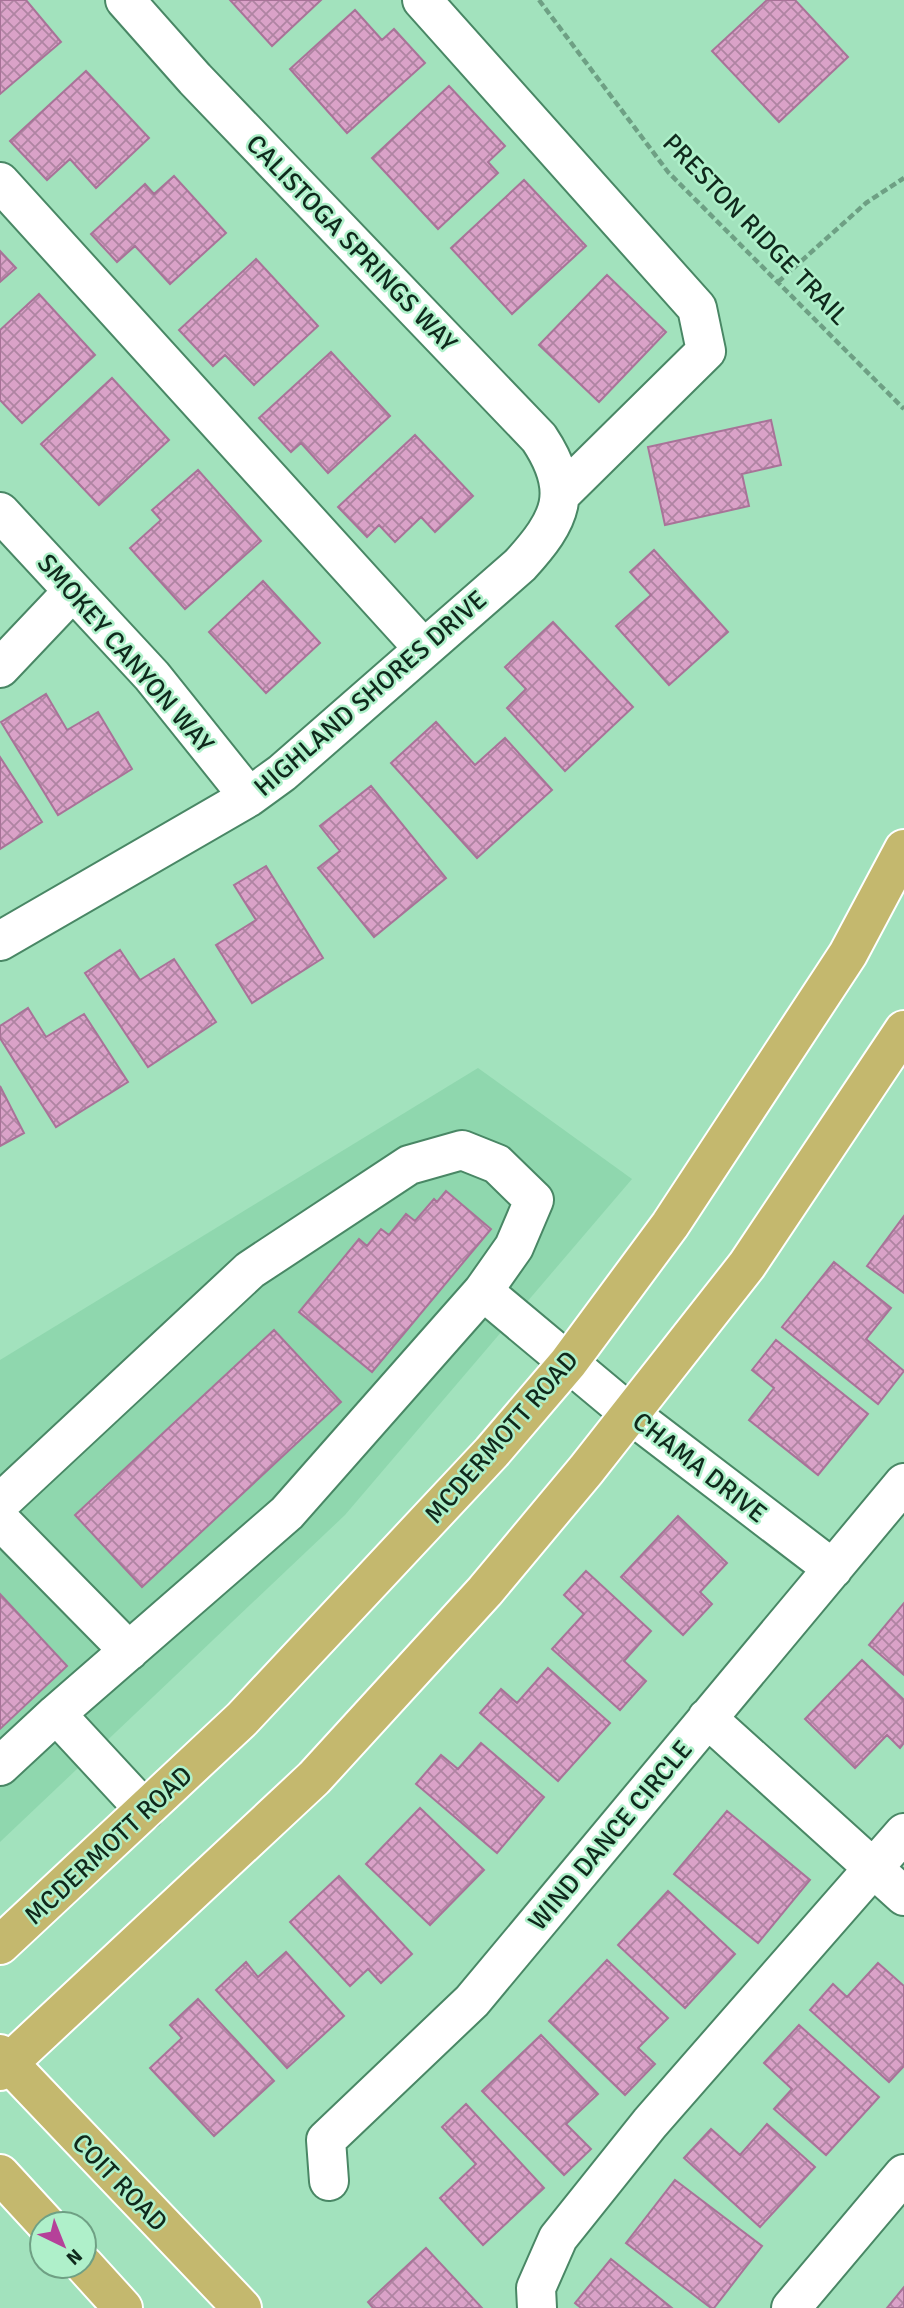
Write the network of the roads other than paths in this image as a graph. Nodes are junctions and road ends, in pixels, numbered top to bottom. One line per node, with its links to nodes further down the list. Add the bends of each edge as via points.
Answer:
1 (125, 0): 4 (street, CALISTOGA SPRINGS WAY, via 539,438 559,475)
2 (422, 0): 4 (street, via 697,308 706,351)
3 (0, 182): 7 (street)
4 (560, 495): 7 (street, HIGHLAND SHORES DRIVE, via 553,521 539,544)
5 (0, 512): 6 (street, SMOKEY CANYON WAY)
6 (73, 591): 8 (street); 9 (street, SMOKEY CANYON WAY, via 152,676)
7 (424, 649): 9 (street, HIGHLAND SHORES DRIVE)
8 (0, 668)
9 (249, 797): 11 (street, HIGHLAND SHORES DRIVE)
10 (904, 849): 14 (main road, MCDERMOTT ROAD, via 848,954 670,1226)
11 (0, 941)
12 (904, 1030): 15 (main road, via 747,1265)
13 (483, 1290): 14 (street, CHAMA DRIVE); 17 (street, via 514,1247 534,1200 497,1164 462,1150 409,1166 250,1269); 20 (street, via 287,1513)
14 (568, 1363): 15 (street, CHAMA DRIVE); 24 (main road, MCDERMOTT ROAD, via 492,1452 242,1720)
15 (629, 1413): 19 (street, CHAMA DRIVE); 29 (main road, via 485,1591 314,1778)
16 (904, 1483): 19 (street, WIND DANCE CIRCLE)
17 (0, 1503)
18 (0, 1520): 20 (street)
19 (833, 1569): 22 (street, WIND DANCE CIRCLE)
20 (129, 1651): 21 (street)
21 (56, 1714): 23 (street); 24 (street)
22 (707, 1718): 26 (street); 32 (street, WIND DANCE CIRCLE, via 472,2001 326,2140)
23 (0, 1766)
24 (145, 1810): 28 (main road, MCDERMOTT ROAD)
25 (904, 1833): 26 (street)
26 (874, 1868): 27 (street); 37 (street, via 650,2123 558,2238 536,2288)
27 (904, 1896)
28 (0, 1945)
29 (3, 2063): 36 (main road, COIT ROAD)
30 (0, 2174): 33 (main road)
31 (904, 2174): 38 (street)
32 (328, 2181)
33 (33, 2210)
34 (98, 2280): 35 (main road)
35 (123, 2308)
36 (242, 2308)
37 (537, 2308)
38 (791, 2308)

